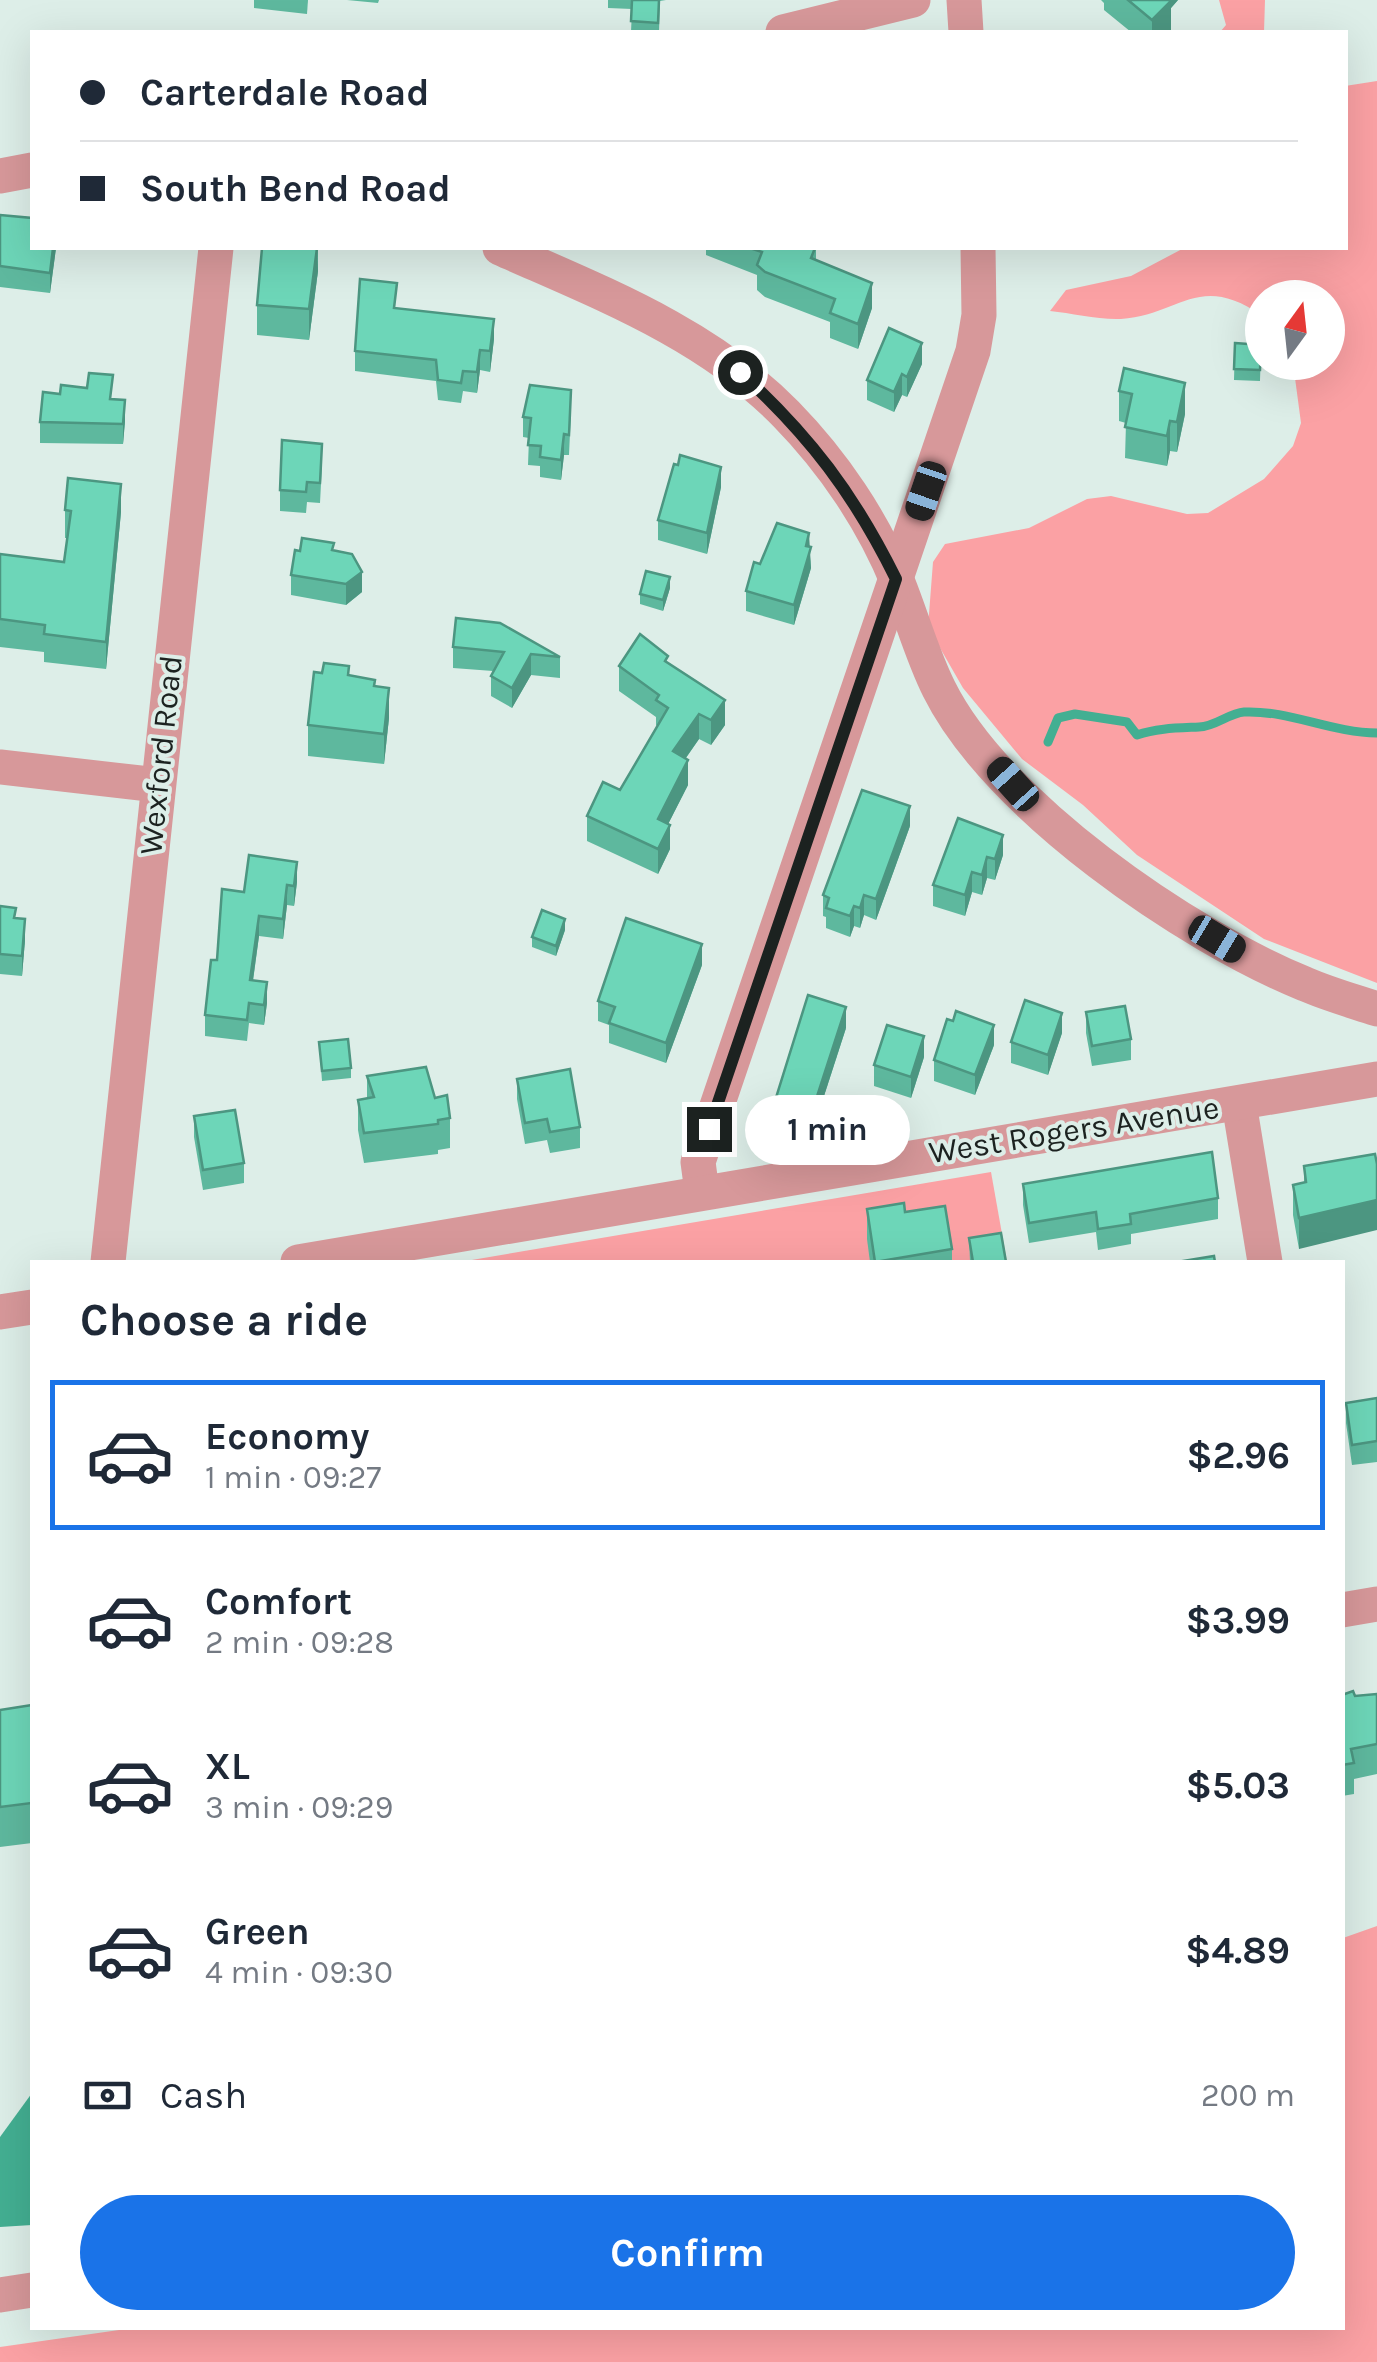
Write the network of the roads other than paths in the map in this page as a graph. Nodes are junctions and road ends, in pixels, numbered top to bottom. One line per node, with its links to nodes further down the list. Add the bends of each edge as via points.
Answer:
1 (913, 0): 3 (street)
2 (964, 0): 4 (street)
3 (791, 30)
4 (966, 30)
5 (30, 170): 6 (street)
6 (0, 176)
7 (216, 250): 12 (street, Wexford Road)
8 (504, 250): 10 (street, via 640,312 740,372 828,463)
9 (978, 250): 10 (street, via 973,351)
10 (896, 579): 13 (street, via 939,690 969,736 1061,830 1118,876 1247,957); 16 (street, via 698,1162)
11 (0, 767): 12 (street)
12 (158, 785): 17 (street, Wexford Road)
13 (1377, 1008)
14 (1377, 1079): 15 (street, West Rogers Avenue)
15 (1239, 1103): 16 (street, West Rogers Avenue); 19 (street)
16 (702, 1192): 18 (street, West Rogers Avenue)
17 (108, 1260)
18 (310, 1260)
19 (1264, 1260)
20 (30, 1307): 21 (street)
21 (0, 1312)
22 (1377, 1604): 23 (street)
23 (1345, 1609)
24 (30, 2290): 25 (street)
25 (0, 2295)

